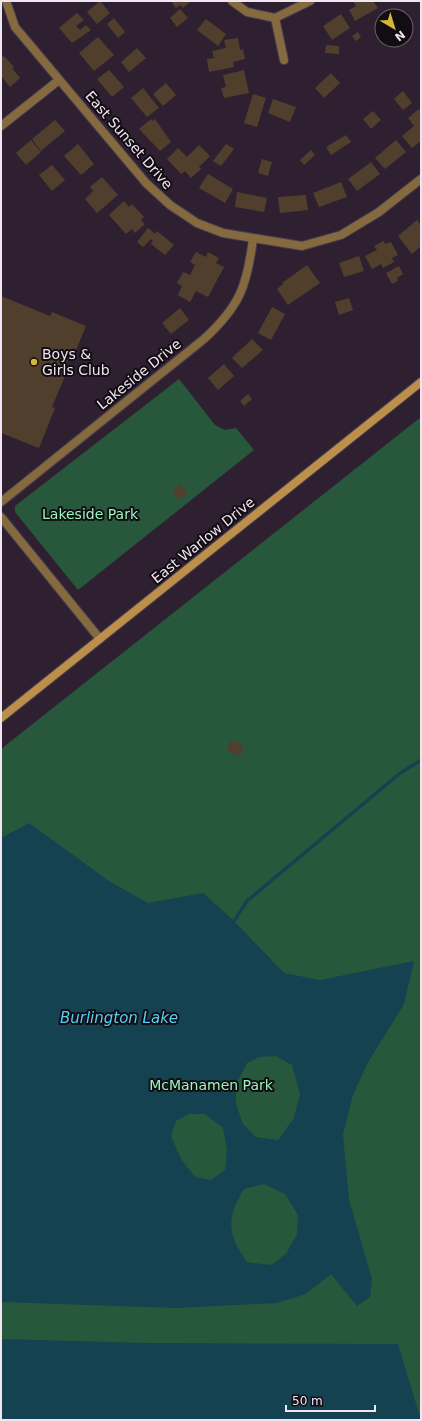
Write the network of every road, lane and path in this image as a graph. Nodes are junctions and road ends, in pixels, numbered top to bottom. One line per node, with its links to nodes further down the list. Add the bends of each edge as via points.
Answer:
1 (6, 1): 6 (street, East Sunset Drive, via 15,27)
2 (232, 1): 4 (street, via 247,12)
3 (310, 1): 4 (street)
4 (275, 18): 5 (street)
5 (284, 60)
6 (59, 80): 7 (street); 9 (street, East Sunset Drive, via 146,183 170,205 198,223 223,233)
7 (1, 126)
8 (421, 179): 9 (street, East Sunset Drive, via 379,212 341,235 302,246)
9 (253, 239): 11 (street, Lakeside Drive, via 245,281 238,300 224,320 204,339)
10 (421, 382): 13 (street, East Warlow Drive)
11 (1, 502)
12 (1, 517): 13 (street)
13 (100, 639): 14 (street, East Warlow Drive)
14 (1, 718)

